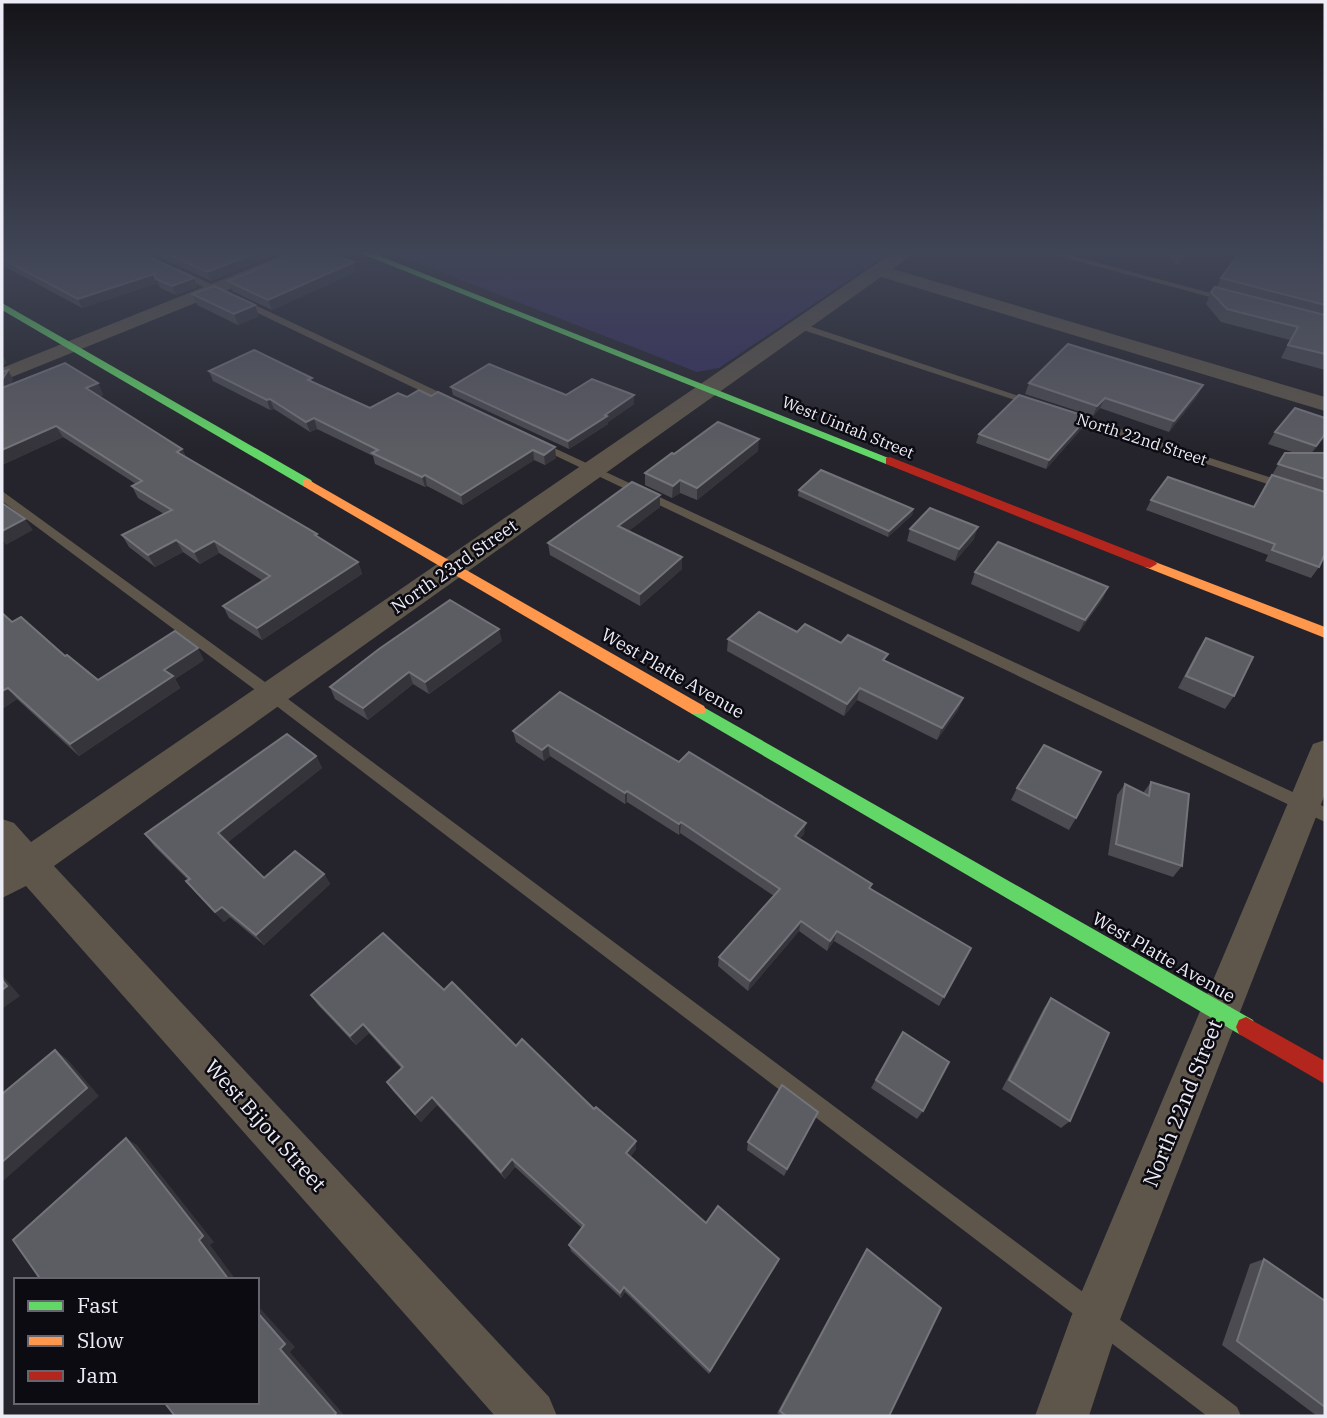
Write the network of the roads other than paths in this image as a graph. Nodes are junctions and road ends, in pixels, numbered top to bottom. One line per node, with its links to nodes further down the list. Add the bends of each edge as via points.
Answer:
1 (21, 317): 8 (street, West Platte Avenue)
2 (146, 317): 8 (street)
3 (273, 317): 12 (lane)
4 (526, 317): 10 (street, West Uintah Street)
5 (813, 317): 7 (street, North 23rd Street)
6 (1034, 317): 11 (street)
7 (800, 326): 10 (street, North 23rd Street); 16 (lane, North 22nd Street)
8 (72, 348): 9 (street); 17 (street, West Platte Avenue)
9 (2, 375)
10 (709, 390): 14 (street, North 23rd Street); 18 (street, West Uintah Street)
11 (1325, 404)
12 (461, 407)
13 (522, 436): 14 (lane)
14 (593, 470): 17 (street, North 23rd Street); 21 (lane)
15 (2, 495): 19 (lane)
16 (1325, 499)
17 (452, 566): 19 (street, North 23rd Street); 23 (street, West Platte Avenue)
18 (1325, 633)
19 (271, 694): 22 (street, North 23rd Street); 25 (lane)
20 (1325, 753): 21 (street, North 22nd Street)
21 (1314, 810): 23 (street, North 22nd Street)
22 (11, 860): 26 (street, West Bijou Street)
23 (1219, 1012): 24 (street, West Platte Avenue); 25 (street, North 22nd Street)
24 (1325, 1073)
25 (1096, 1317): 27 (street, North 22nd Street); 28 (lane)
26 (530, 1416)
27 (1062, 1416)
28 (1228, 1416)

